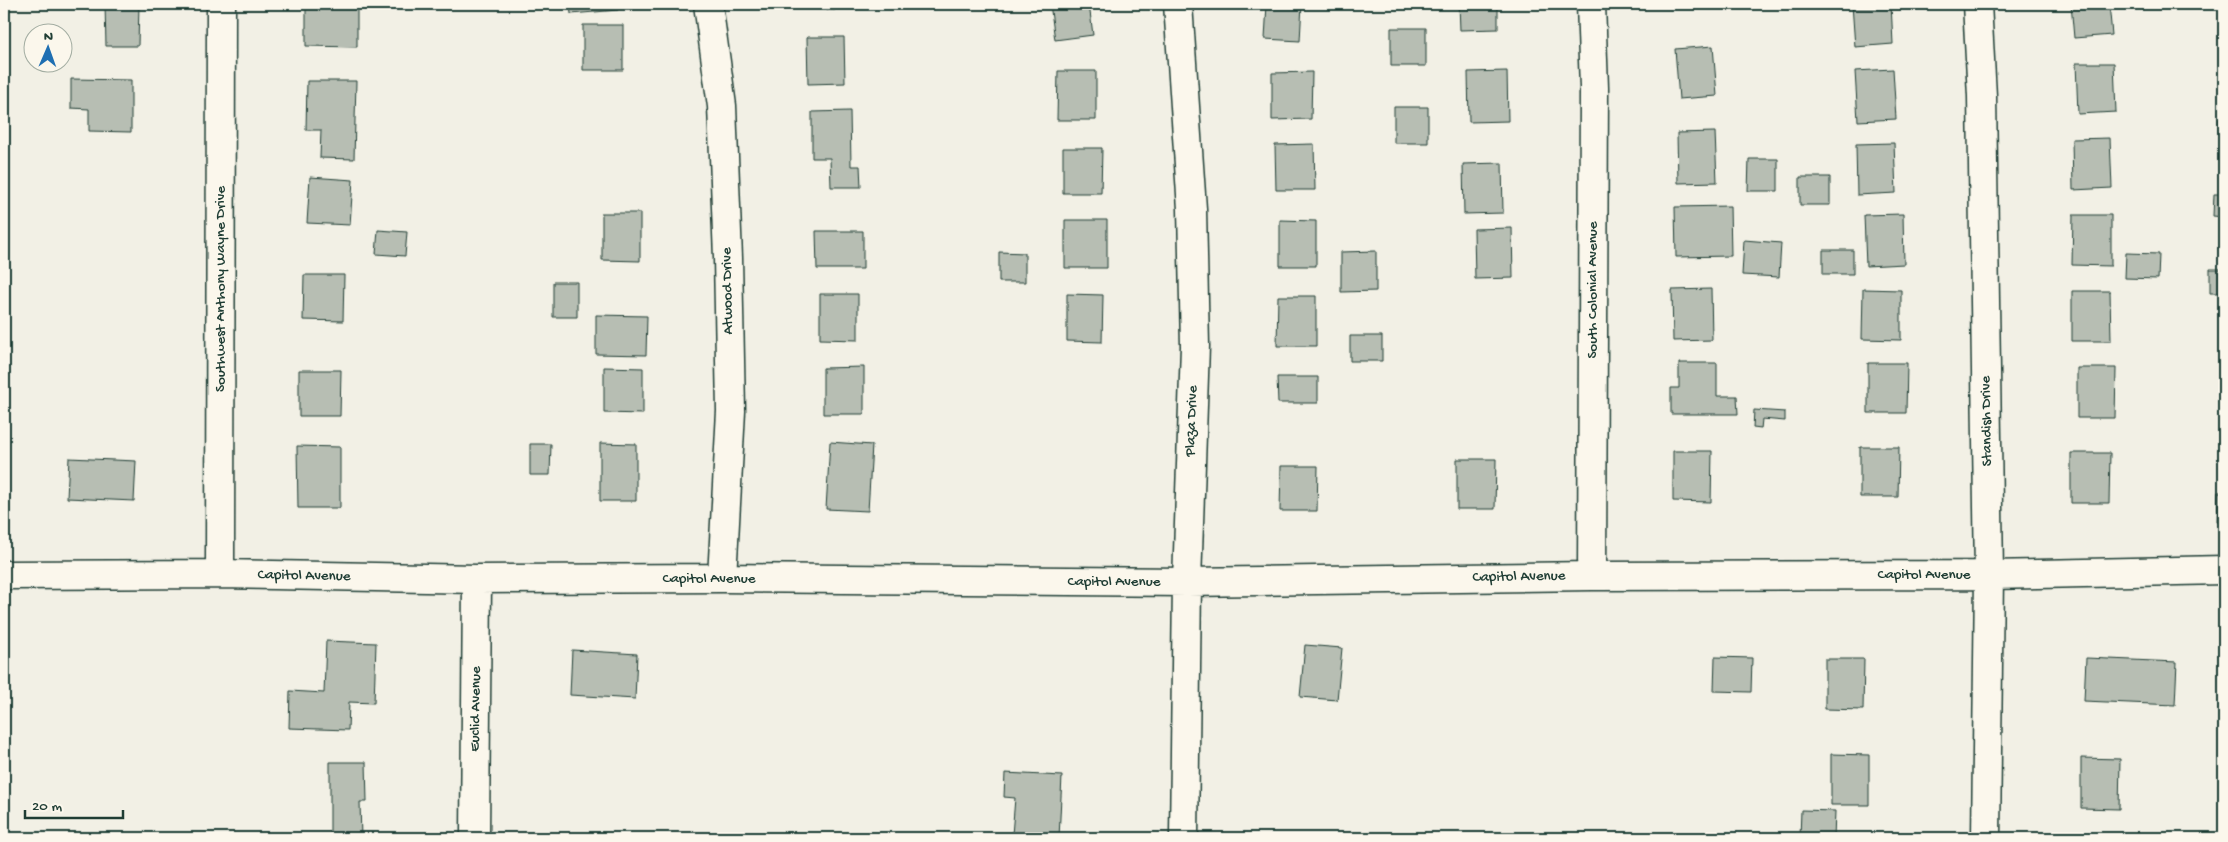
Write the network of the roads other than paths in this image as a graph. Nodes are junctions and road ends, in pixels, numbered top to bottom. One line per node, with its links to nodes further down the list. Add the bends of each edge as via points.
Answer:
1 (221, 4): 7 (street, Southwest Anthony Wayne Drive)
2 (708, 4): 11 (street, Atwood Drive, via 722,106 728,258 731,411)
3 (1178, 4): 13 (street, Plaza Drive, via 1192,209 1195,336)
4 (1591, 4): 10 (street, South Colonial Avenue, via 1594,88)
5 (1977, 4): 9 (street, Standish Drive, via 1982,96)
6 (2224, 570): 9 (street, Capitol Avenue)
7 (220, 574): 8 (street, Capitol Avenue); 12 (street, Capitol Avenue)
8 (4, 575)
9 (1989, 575): 10 (street, Capitol Avenue); 16 (street, Standish Drive)
10 (1592, 576): 13 (street, Capitol Avenue)
11 (722, 578): 12 (street, Capitol Avenue); 13 (street, Capitol Avenue)
12 (477, 579): 14 (street, Euclid Avenue)
13 (1186, 582): 15 (street, Plaza Drive)
14 (475, 838)
15 (1184, 838)
16 (1986, 838)

